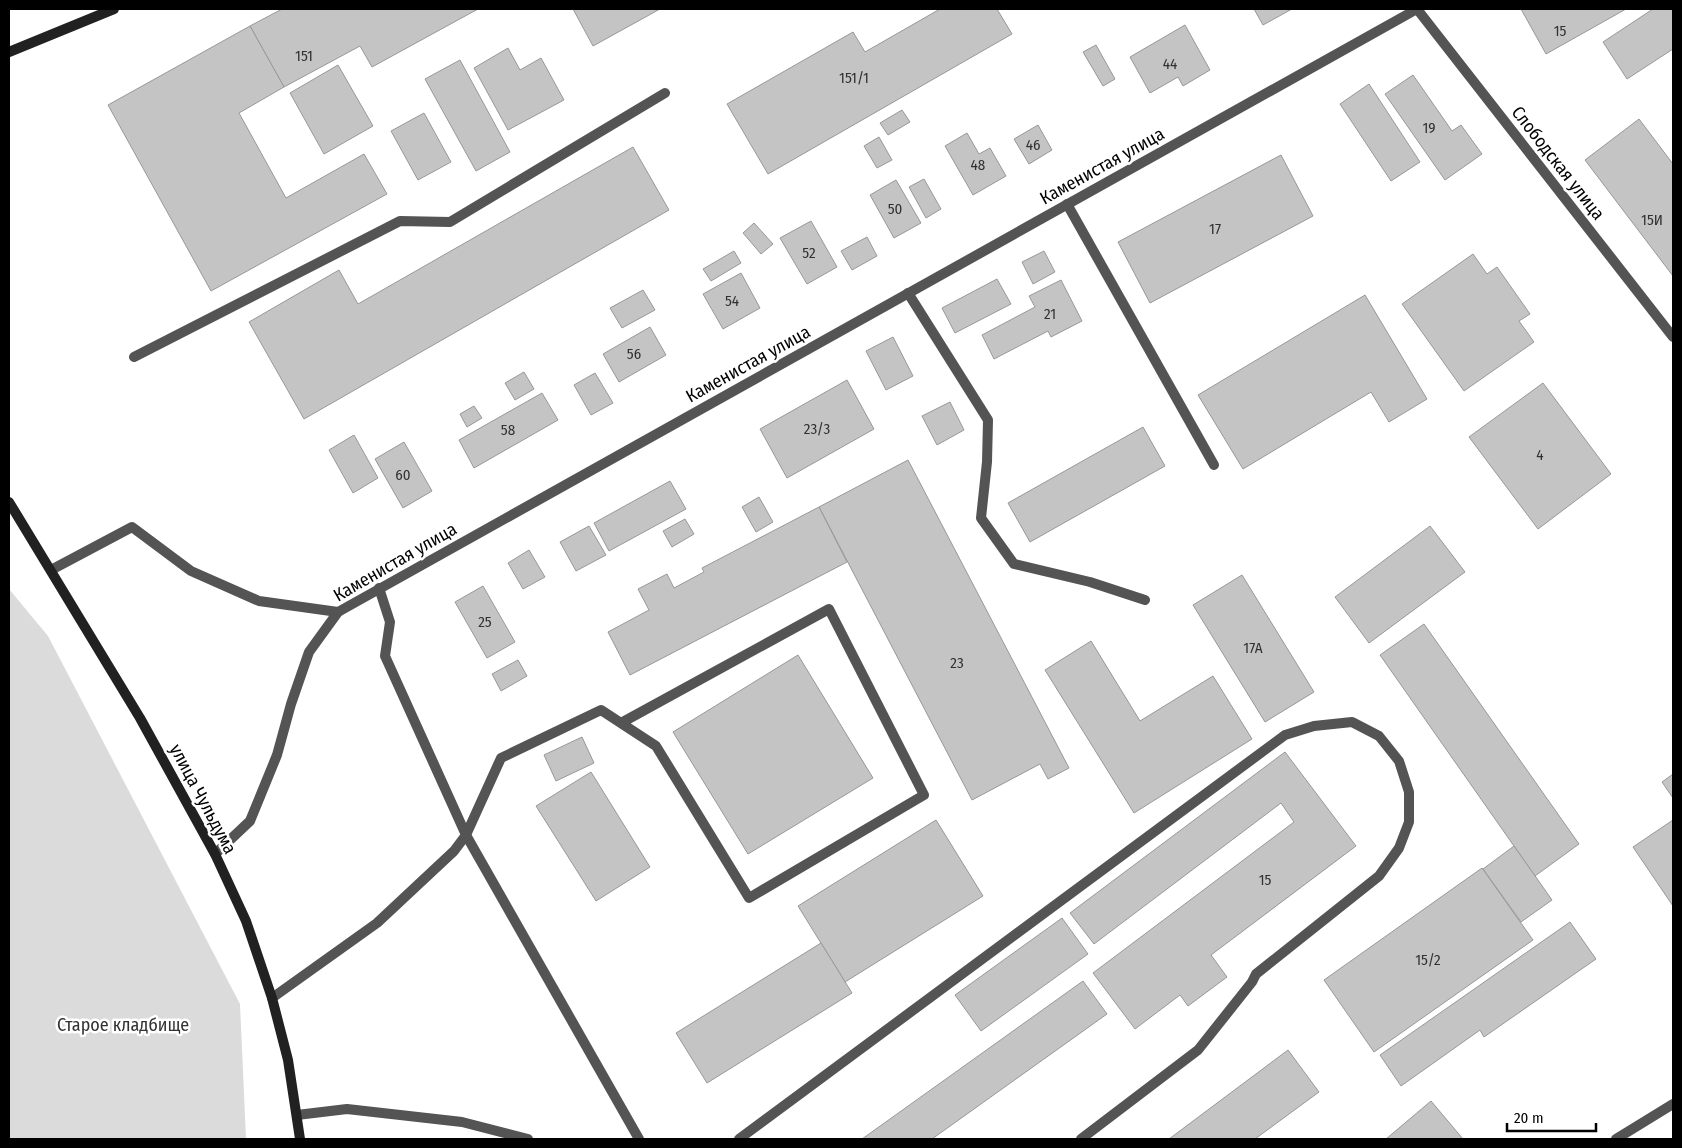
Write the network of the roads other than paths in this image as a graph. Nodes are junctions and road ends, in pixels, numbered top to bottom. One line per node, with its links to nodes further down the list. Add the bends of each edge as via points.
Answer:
1 (114, 9): 3 (main road)
2 (1417, 9): 5 (street, Каменистая улица); 7 (street, Слободская улица)
3 (9, 52)
4 (665, 93): 8 (street, via 450,222 400,221)
5 (1067, 204): 6 (street, Каменистая улица); 9 (street)
6 (908, 293): 12 (street, Каменистая улица); 13 (street, via 988,420 980,518 1014,564 1090,582)
7 (1673, 337)
8 (134, 357)
9 (1214, 465)
10 (9, 502): 11 (main road, улица Чульдума)
11 (51, 570): 14 (street, via 132,527 191,571 258,601); 17 (main road, улица Чульдума, via 140,718)
12 (380, 588): 14 (street, Каменистая улица); 16 (street, via 390,622 384,656)
13 (1145, 600)
14 (338, 612): 17 (street, Каменистая улица, via 309,652 277,755 250,821)
15 (622, 723): 15 (street, via 656,746 749,898 924,795 829,609); 16 (street, via 601,710 500,758)
16 (466, 835): 18 (street, via 454,851 376,923); 23 (street)
17 (215, 854): 18 (main road, улица Чульдума, via 246,921)
18 (272, 998): 20 (main road, улица Чульдума, via 288,1060)
19 (1673, 1104): 26 (street)
20 (297, 1115): 21 (main road, улица Чульдума); 22 (street, via 348,1109 462,1122)
21 (300, 1139)
22 (528, 1139)
23 (639, 1139)
24 (739, 1139): 25 (street, via 1284,735 1314,726 1352,722 1379,736 1398,762 1409,792 1409,822 1399,848 1379,876 1256,974 1198,1050)
25 (1081, 1139)
26 (1616, 1139)

